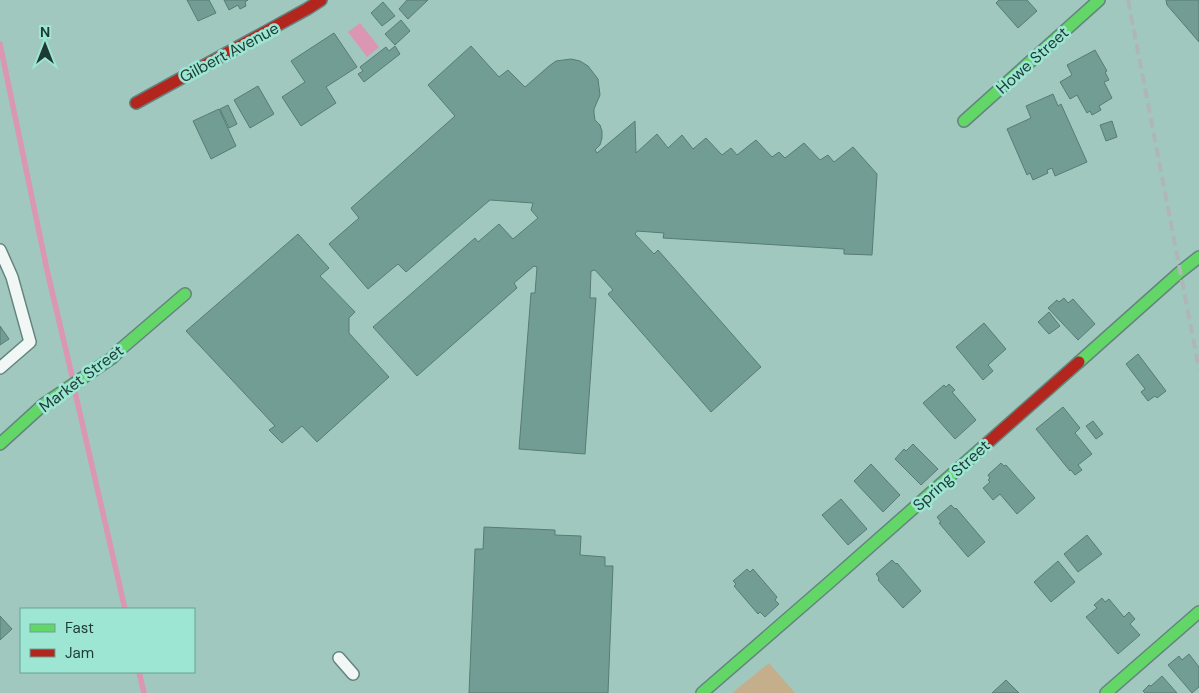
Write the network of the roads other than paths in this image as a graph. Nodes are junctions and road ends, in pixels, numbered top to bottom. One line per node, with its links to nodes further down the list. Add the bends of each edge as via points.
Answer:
1 (320, 0): 3 (street, Gilbert Avenue)
2 (1099, 0): 4 (street, Howe Street)
3 (136, 102)
4 (964, 121)
5 (0, 250): 8 (lane, via 12,277 30,342)
6 (1199, 257): 13 (street, Spring Street)
7 (185, 294): 9 (street, Market Street, via 112,358 44,404)
8 (0, 368)
9 (0, 444)
10 (1199, 612): 14 (street)
11 (339, 658): 12 (lane)
12 (353, 674)
13 (702, 693)
14 (1106, 693)

